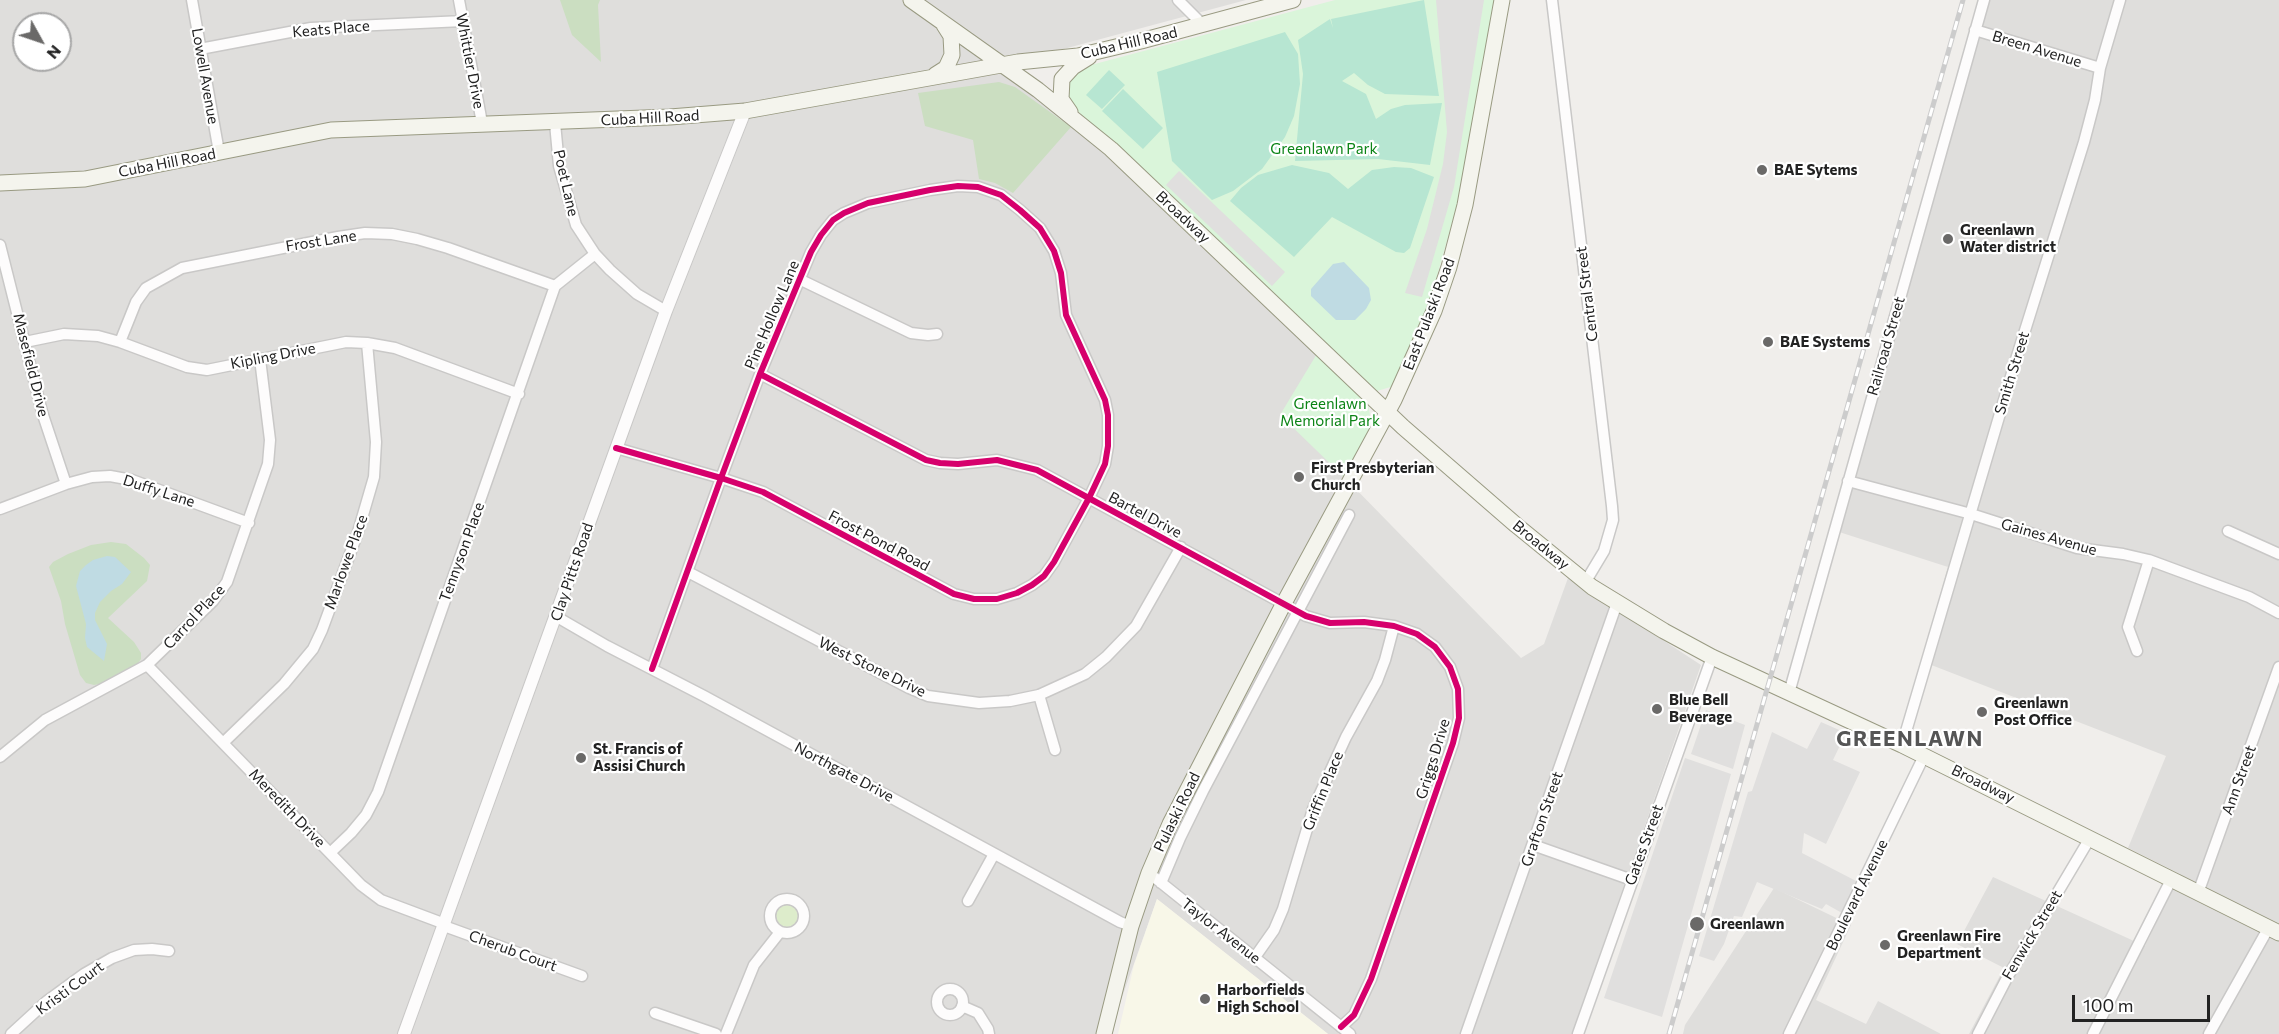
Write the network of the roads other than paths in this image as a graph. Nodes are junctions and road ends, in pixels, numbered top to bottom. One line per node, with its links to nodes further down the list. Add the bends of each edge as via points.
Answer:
1 (192, 0): 14 (street, Lowell Avenue)
2 (459, 0): 11 (street, Whittier Drive)
3 (911, 0): 10 (main road, Broadway)
4 (1178, 0): 12 (street)
5 (1293, 0): 12 (main road, Cuba Hill Road)
6 (1502, 0): 37 (main road, East Pulaski Road, via 1467,193 1451,258 1422,340)
7 (1552, 0): 52 (street, Central Street, via 1612,506 1604,550)
8 (1984, 0): 13 (street, Railroad Street)
9 (2120, 0): 17 (street, Smith Street)
10 (938, 18): 16 (main road, Broadway); 18 (main road, via 951,36 952,55 946,68)
11 (463, 21): 14 (street, Keats Place, via 311,28); 20 (street, Whittier Drive)
12 (1203, 25): 15 (main road, Cuba Hill Road)
13 (1975, 30): 17 (street, Breen Avenue); 40 (street, Railroad Street)
14 (200, 49): 23 (street, Lowell Avenue)
15 (1099, 51): 16 (main road, Cuba Hill Road); 22 (main road, via 1073,66 1060,85 1064,104)
16 (1003, 65): 18 (main road, Cuba Hill Road); 22 (main road, Broadway)
17 (2100, 68): 45 (street, Smith Street, via 2084,142)
18 (931, 77): 19 (main road, Cuba Hill Road)
19 (745, 111): 21 (main road, Cuba Hill Road); 29 (street, Clay Pitts Road)
20 (482, 123): 21 (main road, Cuba Hill Road); 23 (main road, Cuba Hill Road, via 331,130)
21 (555, 123): 26 (street, Poet Lane, via 559,166 576,225)
22 (1082, 126): 37 (main road, Broadway, via 1111,149)
23 (219, 152): 24 (main road, Cuba Hill Road, via 85,179)
24 (0, 183)
25 (0, 245): 31 (street, Masefield Drive)
26 (595, 254): 28 (street); 29 (street, Poet Lane, via 637,294)
27 (801, 280): 30 (street, via 911,333); 35 (street, Pine Hollow Lane); 42 (street, Pine Hollow Lane, via 821,235 844,213 868,203 958,186 978,187 1001,195 1040,228 1054,251 1066,315 1105,400 1108,446 1105,464)
28 (555, 286): 32 (street, Frost Lane, via 417,239 374,233 338,237 182,267 146,288); 36 (street, Tennyson Place)
29 (666, 311): 38 (street, Clay Pitts Road)
30 (937, 334)
31 (25, 342): 32 (street, Kipling Drive, via 64,334); 41 (street, Masefield Drive, via 42,412)
32 (120, 342): 34 (street, Kipling Drive, via 187,367 207,370)
33 (367, 343): 34 (street, Kipling Drive, via 346,342); 36 (street, Kipling Drive, via 395,348); 66 (street, Marlowe Place, via 376,442 374,477 358,532 312,649 284,684)
34 (260, 359): 46 (street, Carrol Place, via 270,440 268,464)
35 (760, 374): 39 (street, Pine Hollow Lane); 42 (street, Bartel Drive, via 926,460 949,464 997,460 1016,464 1037,470)
36 (519, 394): 73 (street, Tennyson Place, via 378,792 366,815)
37 (1387, 412): 52 (main road, Broadway); 53 (main road, East Pulaski Road)
38 (616, 448): 39 (street, Frost Pond Road); 57 (street, Clay Pitts Road)
39 (721, 478): 42 (street, Frost Pond Road, via 763,492 932,583 974,599 1017,593 1044,576); 51 (street, Pine Hollow Lane)
40 (1848, 481): 45 (street, Gaines Avenue); 64 (street, Railroad Street)
41 (66, 484): 43 (street, Duffy Lane); 46 (street, Duffy Lane, via 92,477 132,480)
42 (1089, 498): 48 (street, Bartel Drive)
43 (0, 509)
44 (1349, 514): 55 (street)
45 (1971, 514): 50 (street, Gaines Avenue, via 2077,549); 67 (street, Smith Street)
46 (249, 523): 61 (street, Carrol Place, via 227,582 213,601)
47 (2228, 531): 49 (street)
48 (1181, 547): 53 (street, Bartel Drive); 65 (street, West Stone Drive, via 1149,605 1122,642 1084,674)
49 (2279, 554)
50 (2149, 560): 56 (street, Gaines Avenue, via 2249,597); 59 (street, via 2128,627)
51 (688, 572): 63 (street, Pine Hollow Lane); 65 (street, West Stone Drive, via 928,696 979,703)
52 (1586, 581): 54 (main road, Broadway)
53 (1284, 603): 55 (street, Griggs Drive); 75 (main road, Pulaski Road, via 1170,824)
54 (1617, 603): 60 (main road, Broadway); 72 (street, Grafton Street)
55 (1299, 612): 58 (street, Griggs Drive, via 1330,622); 78 (street, via 1203,791)
56 (2279, 613)
57 (557, 617): 63 (street, Northgate Drive); 81 (street, Clay Pitts Road)
58 (1394, 626): 86 (street, Griffin Place, via 1377,681 1313,809 1283,909); 90 (street, Griggs Drive, via 1417,634 1450,667 1458,689 1459,718 1371,980)
59 (2137, 651)
60 (1712, 657): 64 (main road, Broadway); 76 (street, Gates Street)
61 (147, 665): 66 (street, Meredith Drive); 70 (street, Carrol Place, via 45,720)
62 (2279, 667): 79 (street, Ann Street)
63 (652, 669): 74 (street, Northgate Drive)
64 (1789, 693): 67 (main road, Broadway)
65 (1039, 695): 68 (street)
66 (223, 743): 73 (street, Meredith Drive)
67 (1902, 745): 69 (main road, Broadway)
68 (1056, 750)
69 (1924, 756): 71 (main road, Broadway); 99 (street, Boulevard Avenue)
70 (0, 757)
71 (2090, 838): 77 (main road, Broadway); 100 (street, Fenwick Street, via 2007,976)
72 (1533, 844): 76 (street); 97 (street, Grafton Street)
73 (330, 853): 81 (street, Meredith Drive, via 381,900)
74 (994, 854): 80 (street); 82 (street, Northgate Drive)
75 (1149, 873): 78 (street, Taylor Avenue); 82 (main road, Pulaski Road)
76 (1632, 880): 98 (street, Gates Street)
77 (2171, 880): 79 (main road, Broadway); 101 (street)
78 (1161, 884): 86 (street, Taylor Avenue)
79 (2198, 893): 83 (main road, Broadway)
80 (968, 901)
81 (444, 925): 87 (street, Cherub Court); 92 (street, Clay Pitts Road)
82 (1131, 926): 96 (main road, Pulaski Road)
83 (2274, 930): 102 (street)
84 (780, 932): 94 (street, via 754,965)
85 (169, 951): 91 (street, Kristi Court, via 134,951 112,958 48,1001)
86 (1255, 957): 90 (street, Taylor Avenue)
87 (582, 976)
88 (962, 1006): 95 (street, via 978,1013)
89 (656, 1013): 93 (street)
90 (1346, 1030)
91 (11, 1034)
92 (404, 1034)
93 (716, 1034)
94 (726, 1034)
95 (989, 1034)
96 (1104, 1034)
97 (1466, 1034)
98 (1578, 1034)
99 (1789, 1034)
100 (1978, 1034)
101 (2093, 1034)
102 (2209, 1034)

